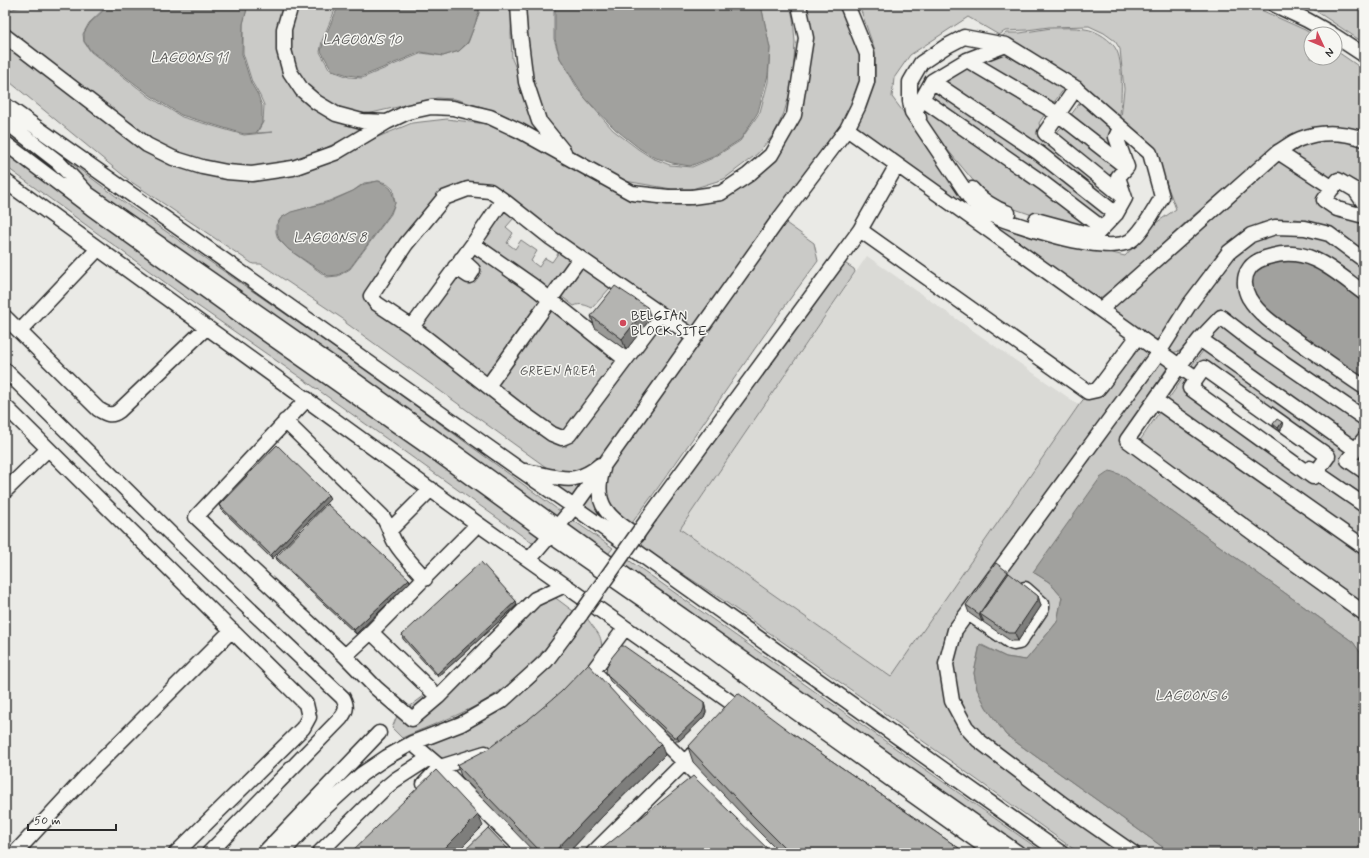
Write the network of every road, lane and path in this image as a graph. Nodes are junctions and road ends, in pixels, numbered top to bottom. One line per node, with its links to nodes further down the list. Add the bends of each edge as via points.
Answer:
1 (291, 5): 18 (street, via 284,29 284,50 290,72 302,90 336,114 362,121)
2 (518, 5): 24 (street, via 526,82 539,121)
3 (799, 5): 24 (street, via 806,38 794,115 771,155 735,184 721,193 692,197 632,193)
4 (847, 5): 20 (street, via 867,54 867,82)
5 (1275, 5): 6 (street)
6 (1318, 26)
7 (5, 36): 18 (street, via 147,145 173,158 202,167 252,174 293,168 335,153)
8 (1343, 41): 10 (street)
9 (1006, 45): 11 (street); 13 (street); 34 (street, via 964,37 922,63 910,82 912,112 972,201 978,205)
10 (1364, 55)
11 (967, 60): 12 (street); 16 (street)
12 (932, 81): 14 (street); 32 (street, via 1039,153)
13 (1076, 88): 16 (street); 19 (street)
14 (922, 99): 35 (street, via 1043,183); 35 (street, via 915,112 976,194 1001,211 1045,223 1095,236)
15 (5, 105): 75 (street)
16 (1058, 114): 26 (street); 29 (street, via 1045,133)
17 (5, 121): 84 (street, via 58,162 88,194 345,373)
18 (387, 122): 24 (street, via 408,112 431,107 453,108 490,117)
19 (1120, 128): 26 (street, via 1116,137); 34 (street, via 1150,153 1162,197 1147,223 1130,240 1118,245 1065,239 997,218 986,212)
20 (847, 129): 25 (street); 54 (street)
21 (1364, 139): 23 (street, via 1330,133 1313,135 1298,139)
22 (5, 143): 84 (street, via 265,333 435,452)
23 (1278, 152): 28 (street); 45 (street)
24 (570, 159)
25 (897, 165): 34 (street); 36 (street)
26 (1127, 167): 29 (street, via 1118,177)
27 (5, 181): 38 (street)
28 (1333, 188): 31 (street, via 1338,180 1355,190); 33 (street, via 1324,200 1338,209)
29 (1125, 198): 32 (street)
30 (503, 200): 37 (street); 39 (street); 50 (street, via 490,191 468,189 444,198 406,244 371,296 376,303)
31 (1364, 203)
32 (1116, 214): 35 (street)
33 (1364, 216)
34 (975, 220): 45 (street)
35 (1102, 228)
36 (860, 230): 53 (street, via 1088,392 1096,390 1102,384); 85 (street, bridge)
37 (473, 244): 43 (street); 50 (street)
38 (98, 249): 49 (street); 52 (street)
39 (580, 258): 41 (street); 43 (street)
40 (1364, 260): 56 (street, via 1328,234 1305,228 1275,227 1251,235 1229,252)
41 (621, 287): 44 (street); 46 (street)
42 (1364, 293): 62 (street, via 1330,268 1307,256 1296,254 1280,254 1252,264 1245,277 1244,288 1249,298 1270,322)
43 (550, 299): 51 (street); 61 (street)
44 (611, 299)
45 (1101, 309): 53 (street)
46 (660, 314): 54 (street); 57 (street)
47 (5, 317): 52 (street)
48 (597, 317): 51 (street)
49 (207, 327): 52 (street, via 114,415 98,409); 63 (street)
50 (412, 327): 61 (street)
51 (587, 329): 57 (street)
52 (20, 331)
53 (1138, 336): 56 (street)
54 (694, 338): 73 (street)
55 (1200, 339): 58 (street); 67 (street, via 1219,318 1223,318); 72 (street)
56 (1159, 352): 58 (street); 88 (street)
57 (625, 359): 61 (street, via 569,435 562,438 552,434)
58 (1179, 366): 60 (street); 64 (street)
59 (5, 370): 111 (street, via 178,541 343,698 347,706 341,718)
60 (1196, 377): 66 (street); 74 (street, via 1190,388 1313,477); 74 (street, via 1205,367 1328,456)
61 (488, 386)
62 (1364, 388)
63 (307, 399): 68 (street); 77 (street)
64 (1155, 400): 86 (street); 93 (street, via 1128,441)
65 (5, 406): 71 (street)
66 (1230, 410)
67 (1364, 418)
68 (286, 421): 83 (street, via 382,516); 98 (street, via 196,517)
69 (1364, 439): 72 (street)
70 (1272, 441): 74 (street)
71 (48, 449): 78 (street); 96 (street)
72 (1356, 450): 76 (street, via 1348,460)
73 (607, 460): 75 (street, via 590,473 574,479); 81 (street); 85 (street, via 600,480 600,495 605,510 616,522)
74 (1320, 468): 79 (street); 80 (street)
75 (520, 469): 81 (street)
76 (1364, 471)
77 (431, 489): 82 (street); 83 (street)
78 (5, 491)
79 (1364, 497)
80 (1364, 505)
81 (574, 507): 84 (street); 120 (street)
82 (478, 524): 87 (street); 89 (street)
83 (390, 530): 89 (street, via 402,553)
84 (554, 531): 87 (street); 118 (street, via 772,695); 119 (street)
85 (637, 536): 103 (street, bridge, via 546,661 503,700 461,724)
86 (1364, 547)
87 (529, 560): 90 (street)
88 (999, 570): 92 (street); 94 (street, via 1039,600 1042,608 1021,640 1016,643)
89 (425, 579): 97 (street)
90 (565, 585): 95 (street); 99 (street, via 535,599 527,606)
91 (990, 610): 94 (street)
92 (968, 613): 94 (street); 121 (street, via 955,630 946,664 952,701 966,727 978,740 1064,805)
93 (1364, 613)
94 (982, 622)
95 (625, 628): 100 (street, via 744,706); 106 (street, via 590,675)
96 (232, 630): 109 (street, via 89,773); 110 (street, via 306,704 309,717 303,728)
97 (371, 632): 98 (street); 99 (street)
98 (345, 656): 99 (street, via 376,688 412,718)
99 (438, 697)
100 (728, 719)
101 (379, 733): 112 (street)
102 (712, 735): 106 (street)
103 (412, 743): 105 (street); 113 (street, via 362,774 316,816)
104 (498, 747): 107 (street)
105 (429, 758): 107 (street); 114 (street, via 384,788)
106 (684, 762): 116 (street); 117 (street)
107 (440, 767): 108 (street); 115 (street, via 493,829)
108 (413, 795)
109 (15, 853)
110 (176, 853)
111 (209, 853)
112 (264, 853)
113 (282, 853)
114 (320, 853)
115 (527, 853)
116 (593, 853)
117 (775, 853)
118 (994, 853)
119 (1018, 853)
120 (1060, 853)
121 (1133, 853)

